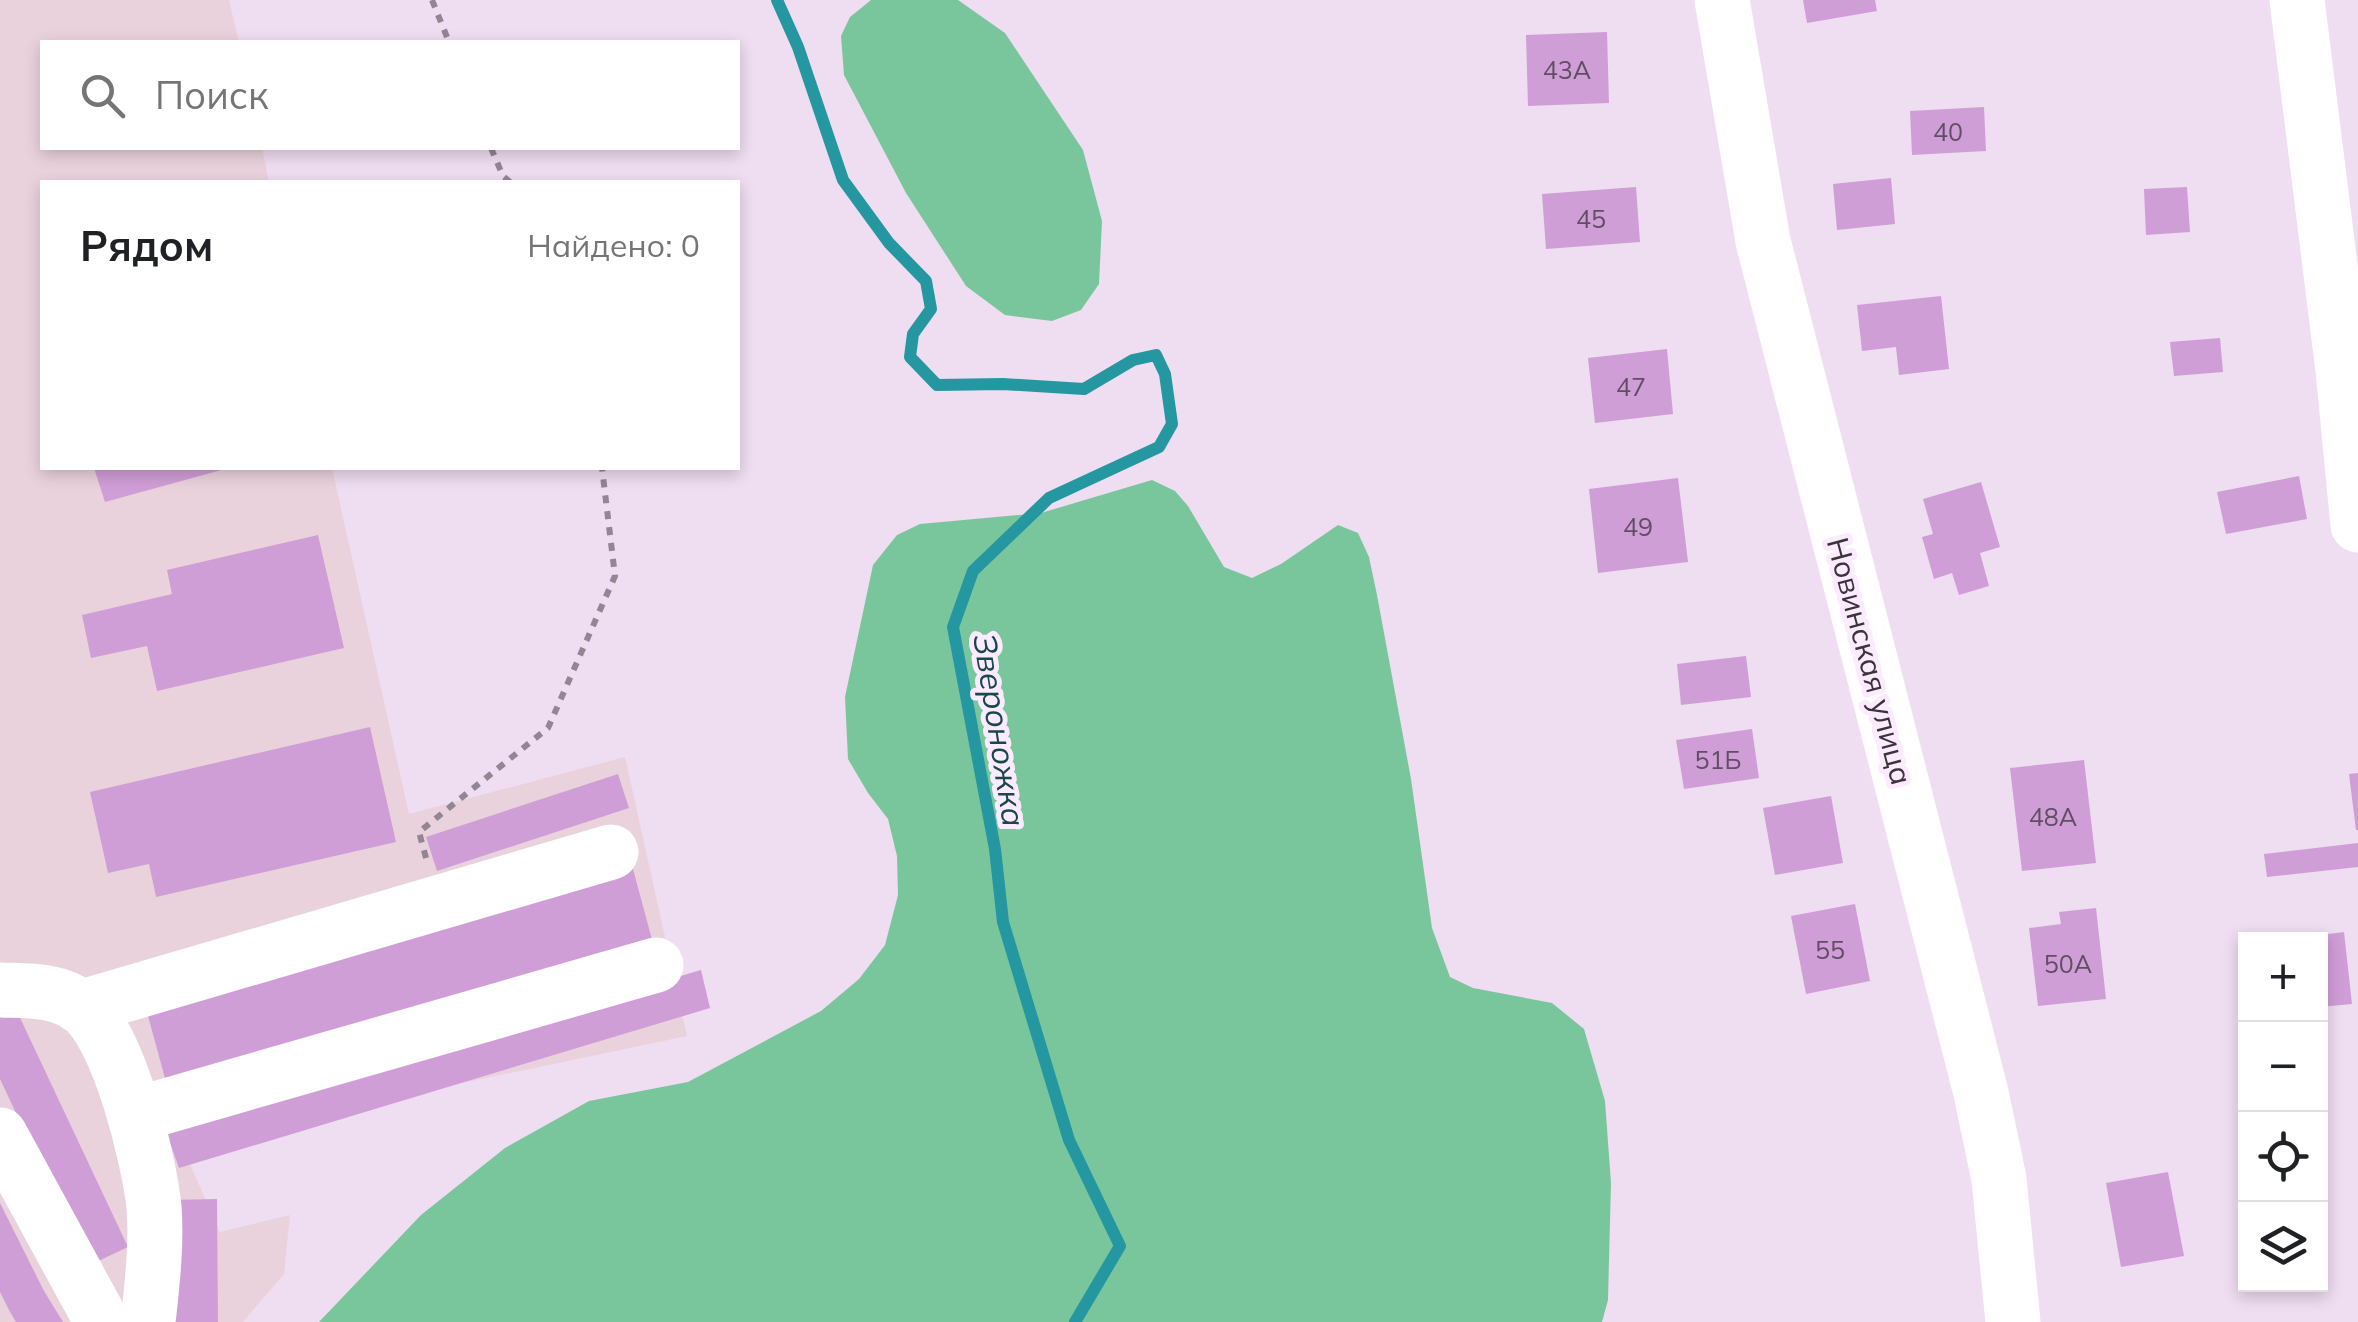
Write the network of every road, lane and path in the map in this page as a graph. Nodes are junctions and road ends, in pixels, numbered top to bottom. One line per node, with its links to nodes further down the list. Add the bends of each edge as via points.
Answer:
1 (432, 0): 4 (path)
2 (1722, 0): 19 (street, Новинская улица, via 1763,241 1981,1093 1999,1179)
3 (2297, 0): 7 (street)
4 (448, 40)
5 (492, 150): 6 (path)
6 (508, 180)
7 (2351, 368): 9 (street)
8 (602, 470): 11 (path, via 615,576 548,728 419,832)
9 (2358, 525)
10 (612, 852): 11 (street)
11 (438, 903): 14 (street)
12 (656, 965): 15 (street)
13 (0, 990): 14 (street, via 50,991)
14 (83, 1008): 15 (street, via 108,1042)
15 (134, 1115): 18 (street, via 154,1207)
16 (0, 1136): 17 (street)
17 (102, 1322)
18 (148, 1322)
19 (2014, 1322)

